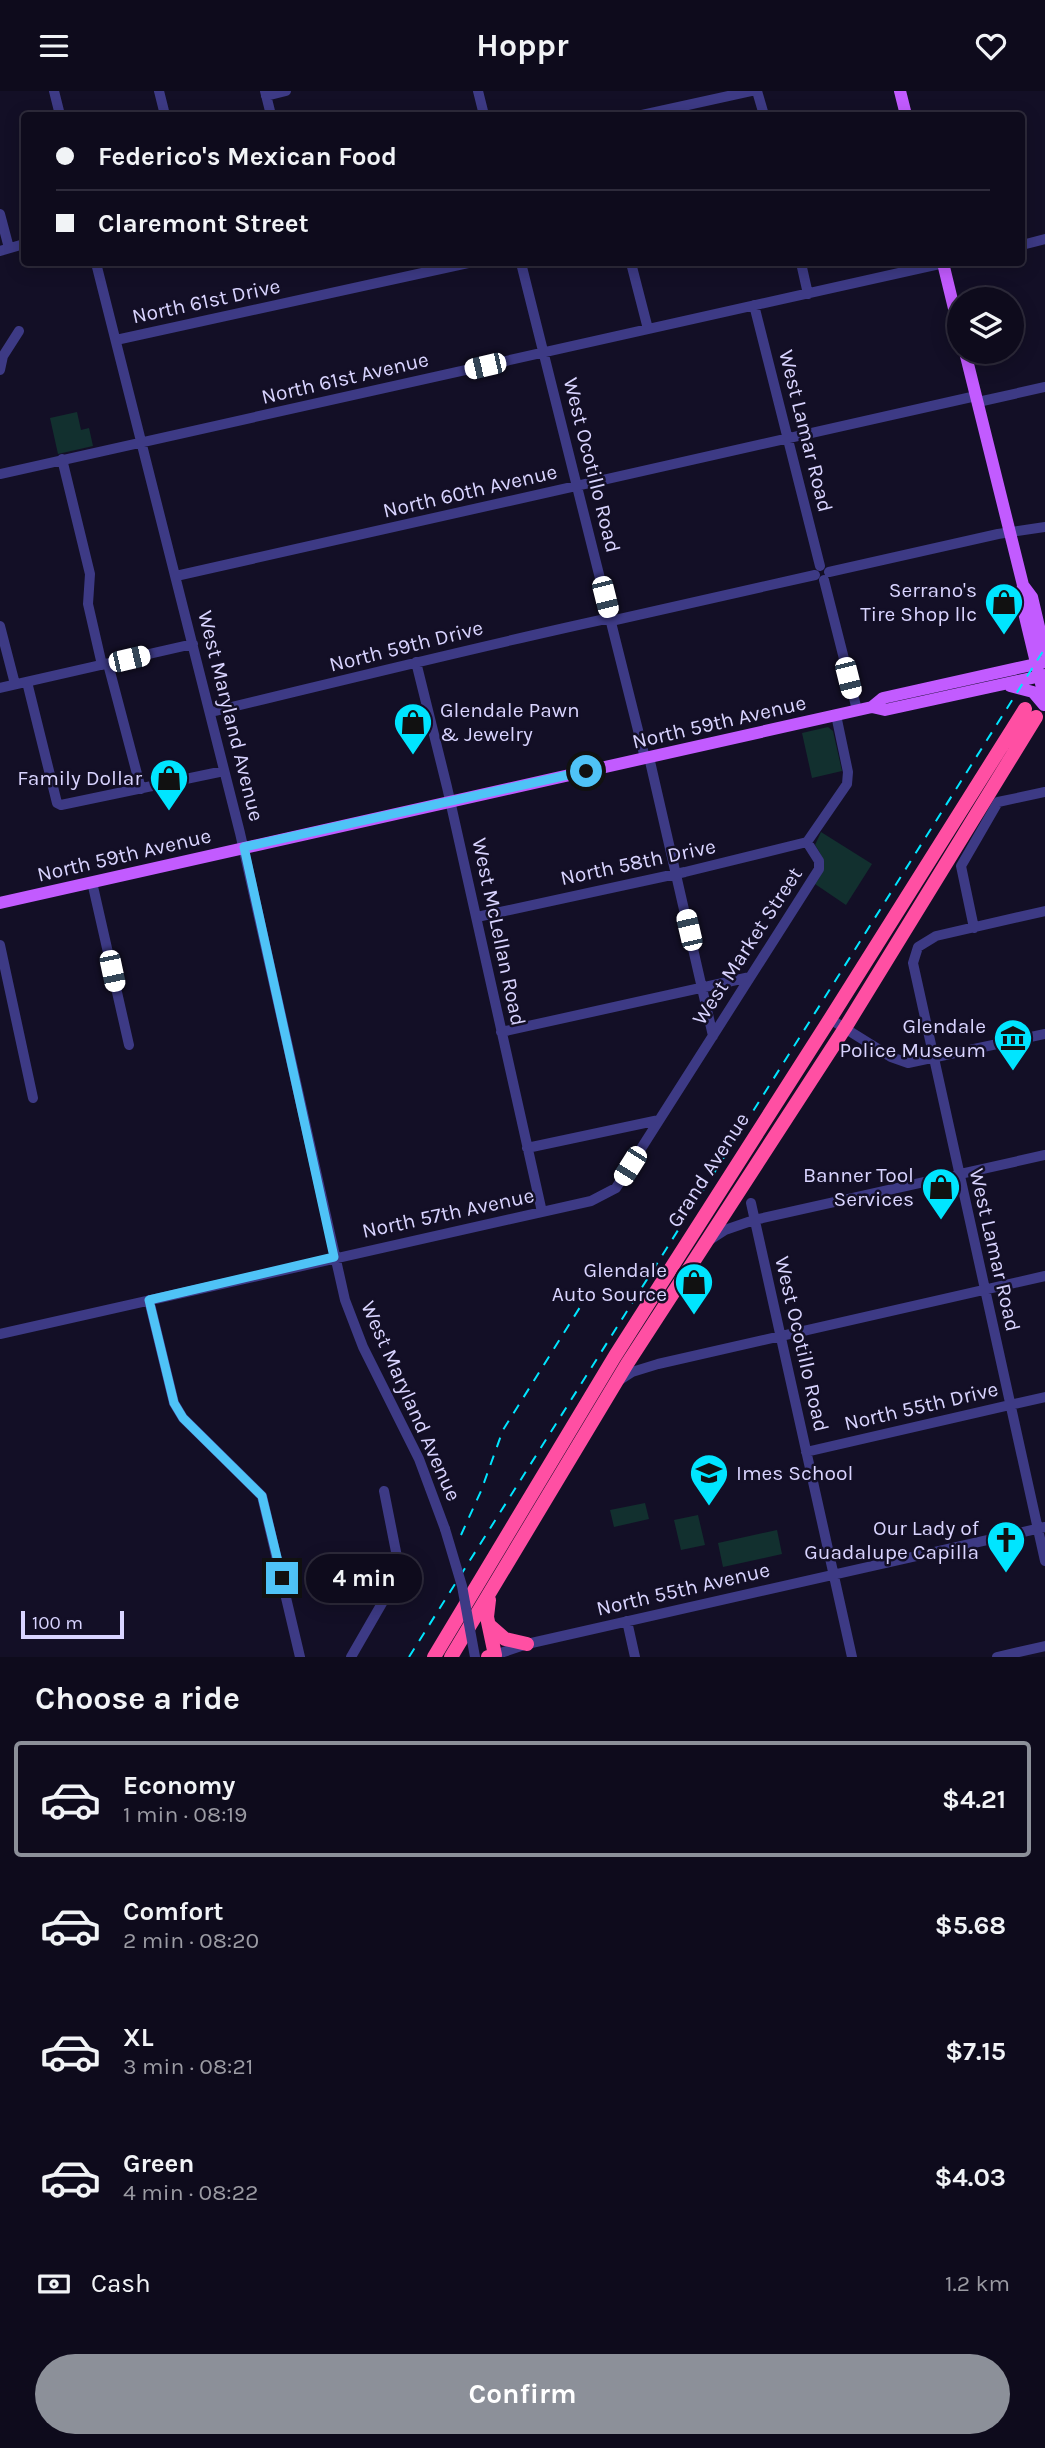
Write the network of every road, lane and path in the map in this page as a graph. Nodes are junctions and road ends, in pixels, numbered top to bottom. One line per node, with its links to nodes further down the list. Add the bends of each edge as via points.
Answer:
1 (54, 91): 9 (street)
2 (159, 91): 10 (street)
3 (286, 91): 8 (street)
4 (478, 91): 12 (street)
5 (751, 91): 13 (street)
6 (757, 91): 14 (street)
7 (900, 91): 15 (main road)
8 (265, 93): 11 (street)
9 (59, 112)
10 (164, 112)
11 (270, 112)
12 (483, 112)
13 (656, 112)
14 (763, 112)
15 (904, 112)
16 (0, 214): 20 (street)
17 (1045, 239): 18 (street)
18 (1025, 244)
19 (21, 245): 20 (street)
20 (4, 250)
21 (97, 266): 33 (street, West Maryland Avenue)
22 (454, 266): 33 (street, North 61st Drive)
23 (522, 266): 34 (street, West Ocotillo Road)
24 (632, 266): 31 (street)
25 (801, 266): 29 (street)
26 (930, 266): 29 (street, North 61st Avenue)
27 (944, 266): 28 (main road)
28 (949, 287)
29 (808, 294): 30 (street, North 61st Avenue)
30 (754, 305): 31 (street, North 61st Avenue); 40 (street, West Lamar Road)
31 (648, 329): 34 (street, North 61st Avenue)
32 (19, 331): 35 (street)
33 (116, 340): 41 (street, West Maryland Avenue)
34 (544, 352): 41 (street, North 61st Avenue); 44 (street, West Ocotillo Road)
35 (2, 355): 37 (street)
36 (968, 364): 39 (main road)
37 (0, 370)
38 (1045, 387): 39 (street, North 60th Avenue)
39 (977, 399): 40 (street, North 60th Avenue); 46 (main road)
40 (788, 439): 44 (street, North 60th Avenue); 47 (street, West Lamar Road)
41 (142, 442): 42 (street, North 61st Avenue); 48 (street, West Maryland Avenue)
42 (62, 460): 43 (street, North 61st Avenue); 55 (street, via 90,574 88,604)
43 (0, 474)
44 (577, 487): 48 (street, North 60th Avenue); 50 (street, West Ocotillo Road)
45 (1045, 527): 46 (street, North 59th Drive)
46 (1010, 533): 47 (street, North 59th Drive); 49 (main road)
47 (822, 573): 50 (street, North 59th Drive); 63 (street, West Lamar Road)
48 (176, 576): 52 (street, West Maryland Avenue)
49 (1023, 585): 53 (main road, via 1032,597); 56 (main road, via 1021,600)
50 (611, 619): 54 (street, North 59th Drive); 67 (street, West Ocotillo Road)
51 (0, 627): 58 (street)
52 (193, 644): 55 (street); 65 (street, West Maryland Avenue)
53 (1045, 652)
54 (416, 662): 65 (street, North 59th Drive); 71 (street, West McLellan Road)
55 (105, 664): 57 (street); 69 (street)
56 (1041, 669): 60 (main road, North 59th Avenue); 61 (main road); 62 (main road, North 59th Avenue, via 883,698)
57 (27, 682): 58 (street); 69 (street, via 57,803)
58 (15, 684): 59 (street)
59 (0, 688)
60 (985, 688): 62 (main road, North 59th Avenue, via 885,710); 64 (main road, via 1020,687 1033,692)
61 (1045, 700)
62 (872, 707): 63 (main road, North 59th Avenue)
63 (857, 711): 66 (main road, North 59th Avenue)
64 (1035, 711): 83 (highway, Grand Avenue); 84 (highway, Grand Avenue)
65 (211, 712): 68 (street, West Maryland Avenue)
66 (836, 715): 67 (main road, North 59th Avenue); 72 (street, West Market Street, via 847,784)
67 (647, 757): 71 (main road, North 59th Avenue); 74 (street, West Ocotillo Road)
68 (224, 771): 69 (street); 73 (street, West Maryland Avenue)
69 (141, 789)
70 (1045, 792): 79 (street, via 998,802 964,859 960,870)
71 (450, 801): 73 (main road, North 59th Avenue); 78 (street, West McLellan Road)
72 (807, 842): 74 (street, North 58th Drive); 81 (street, West Market Street, via 819,869)
73 (244, 847): 75 (main road, North 59th Avenue); 100 (street, West Maryland Avenue)
74 (676, 873): 78 (street, North 58th Drive); 82 (street, West Ocotillo Road)
75 (92, 882): 76 (main road, North 59th Avenue); 88 (street)
76 (0, 903)
77 (1045, 911): 79 (street)
78 (477, 917): 85 (street, West McLellan Road)
79 (974, 928): 89 (street, West Lamar Road, via 936,936 918,947 914,957)
80 (0, 944): 90 (street)
81 (750, 977): 82 (street); 87 (street, West Market Street)
82 (702, 988): 85 (street); 87 (street, West Ocotillo Road)
83 (830, 1019): 84 (street); 124 (highway, Grand Avenue, via 615,1356)
84 (845, 1028): 89 (street, via 900,1062); 99 (highway, Grand Avenue)
85 (501, 1032): 92 (street, West McLellan Road)
86 (1045, 1034): 89 (street)
87 (713, 1035): 91 (street, West Market Street)
88 (129, 1045)
89 (933, 1059): 94 (street, West Lamar Road)
90 (33, 1098)
91 (659, 1120): 92 (street); 95 (street, West Market Street)
92 (527, 1148): 97 (street, West McLellan Road)
93 (1045, 1155): 94 (street)
94 (958, 1174): 98 (street); 102 (street, West Lamar Road)
95 (616, 1188): 97 (street, North 57th Avenue, via 600,1198)
96 (751, 1203): 98 (street, West Ocotillo Road)
97 (542, 1212): 100 (street, North 57th Avenue)
98 (754, 1220): 99 (street); 105 (street, West Ocotillo Road)
99 (706, 1242): 106 (highway, Grand Avenue)
100 (334, 1257): 103 (street, North 57th Avenue); 126 (street, West Maryland Avenue, bridge, via 353,1326 421,1464 454,1557)
101 (1045, 1276): 102 (street)
102 (984, 1290): 105 (street); 110 (street, West Lamar Road)
103 (149, 1300): 104 (street, North 57th Avenue); 122 (street, via 174,1403 183,1418 262,1496)
104 (0, 1334)
105 (780, 1337): 107 (street); 111 (street, West Ocotillo Road)
106 (641, 1343): 107 (street, via 641,1360); 108 (highway, Grand Avenue)
107 (658, 1364): 108 (street)
108 (616, 1383): 116 (highway, Grand Avenue)
109 (1045, 1397): 110 (street, North 55th Drive)
110 (1010, 1405): 111 (street, North 55th Drive); 113 (street, West Lamar Road)
111 (806, 1452): 115 (street, West Ocotillo Road)
112 (384, 1491): 123 (street, via 400,1572)
113 (1042, 1528): 114 (street, West Lamar Road); 115 (street, North 55th Avenue)
114 (1045, 1561)
115 (833, 1574): 117 (street, North 55th Avenue); 128 (street, West Ocotillo Road)
116 (494, 1585): 118 (highway, via 487,1608); 125 (highway, Grand Avenue)
117 (627, 1621): 119 (street, North 55th Avenue); 127 (street)
118 (488, 1625): 119 (highway, via 505,1639); 121 (highway)
119 (527, 1644): 121 (street, North 55th Avenue)
120 (1045, 1646): 129 (street)
121 (493, 1656)
122 (300, 1657)
123 (351, 1657)
124 (434, 1657)
125 (451, 1657)
126 (475, 1657)
127 (635, 1657)
128 (852, 1657)
129 (997, 1657)

